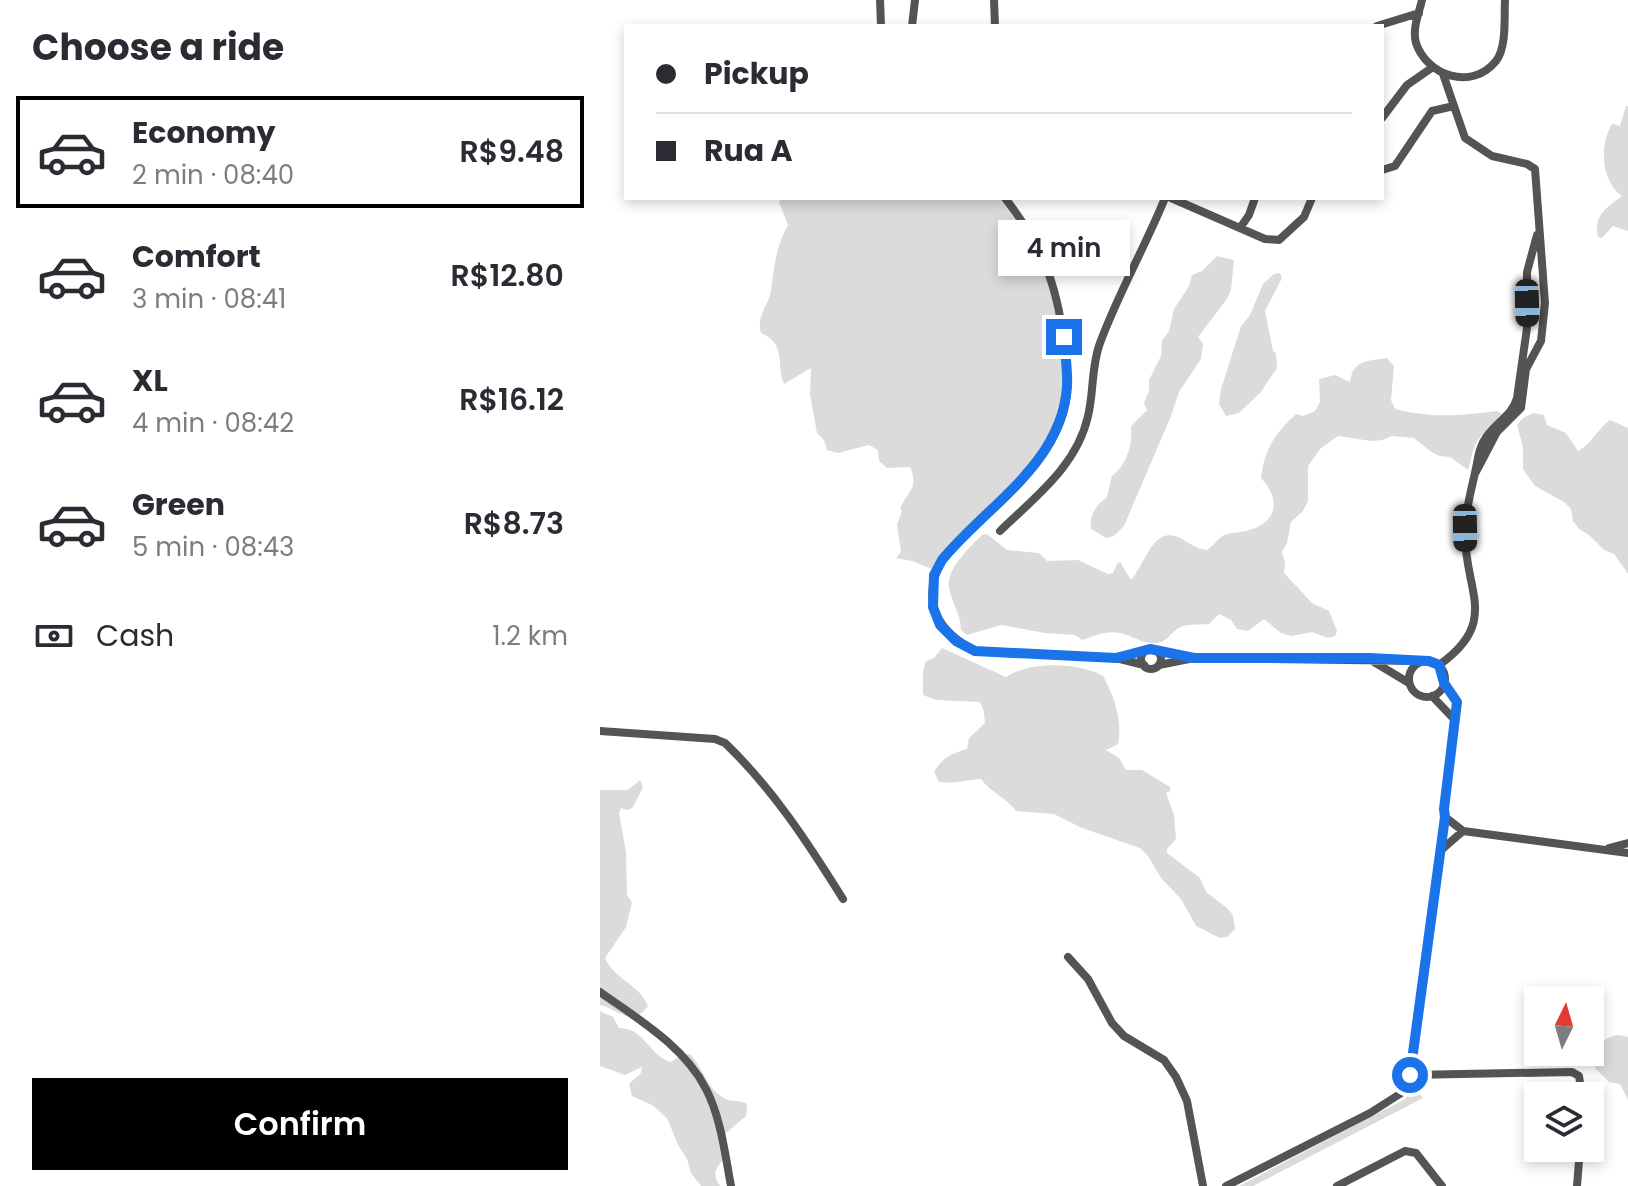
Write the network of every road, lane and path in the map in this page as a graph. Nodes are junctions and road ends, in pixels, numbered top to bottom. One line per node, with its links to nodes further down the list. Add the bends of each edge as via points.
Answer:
1 (880, 0): 7 (street)
2 (915, 0): 8 (street)
3 (994, 0): 9 (street)
4 (1422, 0): 6 (street)
5 (1505, 0): 12 (street, via 1501,52 1495,62 1475,75)
6 (1419, 13): 10 (street); 11 (street, via 1416,41)
7 (881, 24)
8 (912, 24)
9 (995, 24)
10 (1383, 24)
11 (1433, 67): 12 (street); 14 (street, via 1407,85)
12 (1443, 74): 13 (street)
13 (1454, 106): 15 (street, via 1432,111 1395,166); 22 (street, via 1465,138 1492,156 1535,169)
14 (1384, 115)
15 (1384, 169)
16 (1007, 200): 28 (street, via 1043,257 1062,314 1068,384 1064,410 1053,439 1028,474 942,560 934,575 933,607 940,625 975,651)
17 (1164, 200): 26 (street, via 1100,343 1091,405 1079,442 1059,474)
18 (1176, 200): 21 (street)
19 (1254, 200): 21 (street)
20 (1311, 200): 21 (street, via 1304,217 1279,240)
21 (1240, 228)
22 (1538, 231): 23 (street, via 1527,272); 24 (street)
23 (1527, 303): 24 (street); 25 (street, via 1515,405 1482,442)
24 (1545, 303): 25 (street, via 1541,341 1526,369 1521,408 1497,432)
25 (1476, 472): 34 (street, via 1465,528 1475,618 1458,652)
26 (1000, 531)
27 (1152, 650): 28 (street); 29 (street); 32 (street, via 1142,655); 33 (street, via 1161,659)
28 (1116, 658): 32 (street)
29 (1194, 658): 30 (street); 33 (street)
30 (1369, 658): 31 (street); 35 (street)
31 (1423, 661): 34 (street); 35 (street, via 1410,671)
32 (1144, 665): 33 (street)
33 (1159, 665)
34 (1439, 665): 36 (street)
35 (1409, 683): 37 (street, via 1415,693)
36 (1444, 683): 37 (street); 38 (street, via 1457,702)
37 (1432, 696): 38 (street)
38 (1455, 720): 40 (street)
39 (600, 731): 46 (street, via 725,743 797,825)
40 (1445, 817): 41 (street); 44 (street)
41 (1463, 831): 43 (street); 44 (street)
42 (1628, 843): 43 (street)
43 (1607, 848): 45 (street)
44 (1439, 852): 49 (street)
45 (1628, 853)
46 (843, 899)
47 (1068, 957): 53 (street, via 1088,979 1112,1023 1164,1060 1176,1077 1187,1101)
48 (600, 992): 52 (street, via 690,1065 706,1090 721,1134)
49 (1410, 1075): 50 (street, via 1572,1072); 54 (street, via 1403,1092 1370,1113)
50 (1580, 1082)
51 (1579, 1162): 57 (street)
52 (731, 1186)
53 (1203, 1186)
54 (1226, 1186)
55 (1337, 1186): 56 (street, via 1405,1151 1416,1153)
56 (1442, 1186)
57 (1577, 1186)

